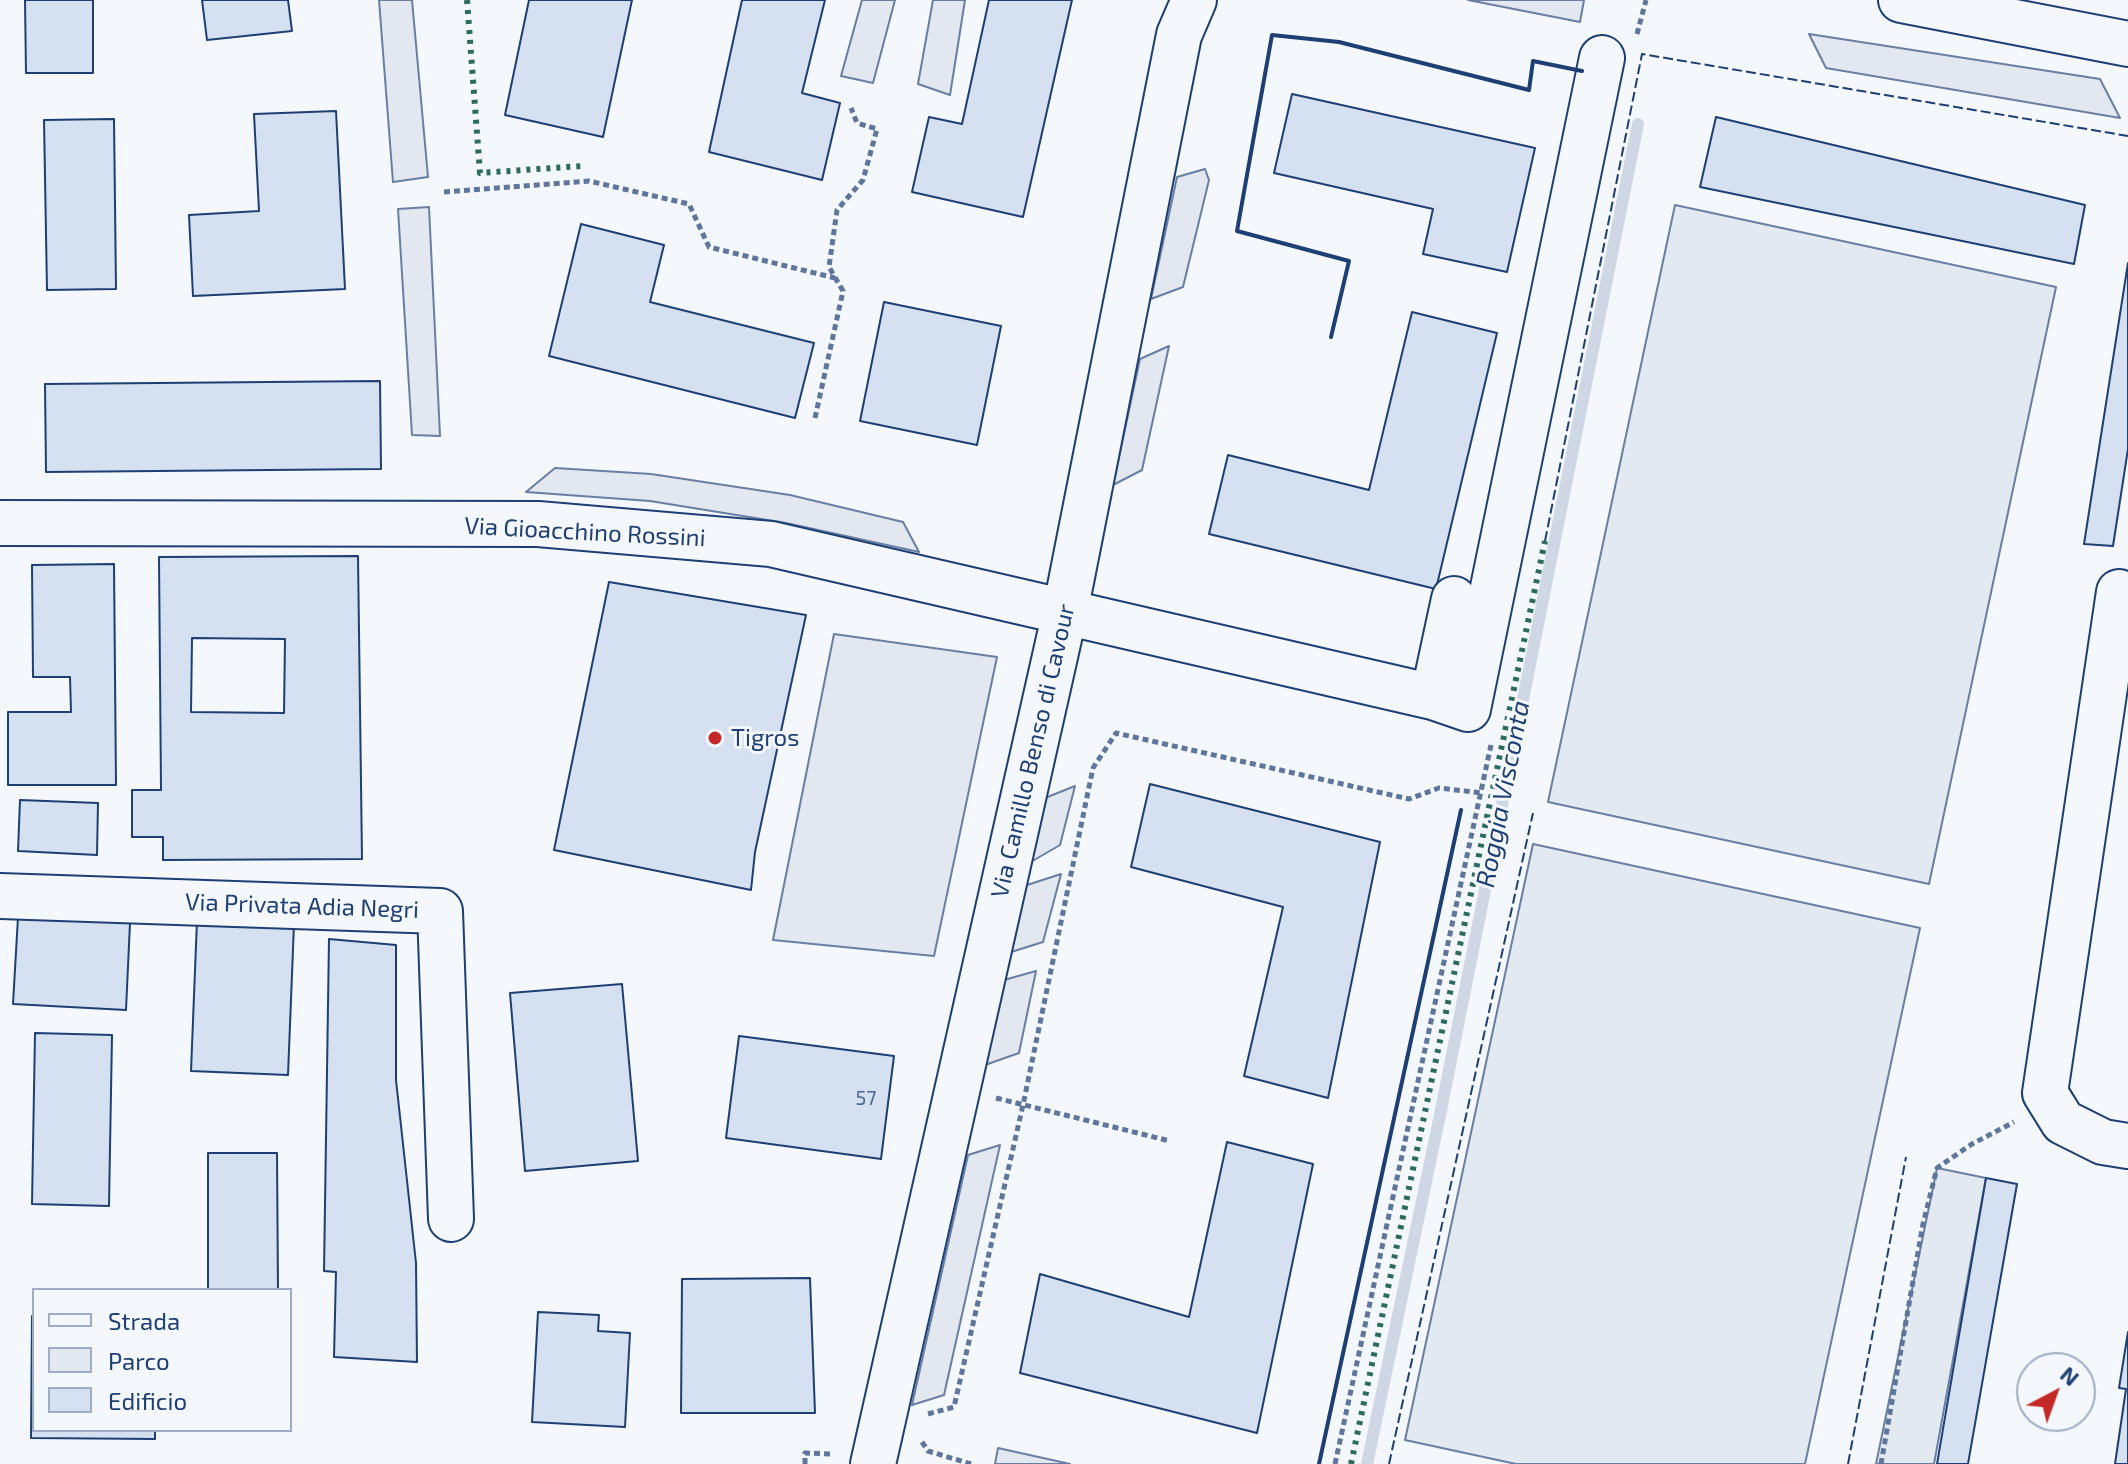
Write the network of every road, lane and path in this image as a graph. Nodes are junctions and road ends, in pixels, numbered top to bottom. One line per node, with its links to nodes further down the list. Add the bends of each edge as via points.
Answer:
1 (1901, 0): 3 (street)
2 (1184, 12): 12 (street, Via Camillo Benso di Cavour)
3 (2128, 44)
4 (1602, 58): 13 (street, Via Gioacchino Rossini, via 1468,709)
5 (851, 108): 7 (path, via 857,123 877,129 863,180 837,210 829,267)
6 (444, 192): 7 (path, via 589,181 689,204 709,247)
7 (835, 278): 8 (path, via 843,291)
8 (815, 418)
9 (0, 523): 12 (street, Via Gioacchino Rossini, via 538,524 771,544)
10 (2119, 592): 18 (street, via 2045,1093)
11 (1454, 599): 13 (street)
12 (1065, 612): 13 (street, Via Gioacchino Rossini); 16 (street, Via Camillo Benso di Cavour)
13 (1433, 697)
14 (1482, 793): 17 (path, via 1439,788 1409,799 1116,733 1093,768)
15 (0, 896): 21 (street, Via Privata Adia Negri, via 440,911)
16 (958, 1088): 17 (path); 24 (street, Via Camillo Benso di Cavour)
17 (1023, 1105): 19 (path); 22 (path, via 954,1407)
18 (2057, 1113): 20 (street, via 2103,1142); 26 (path, via 1972,1144 1937,1168)
19 (1170, 1141)
20 (2128, 1146)
21 (451, 1219)
22 (919, 1418)
23 (921, 1440): 25 (path, via 928,1451)
24 (873, 1464)
25 (971, 1464)
26 (1881, 1464)

